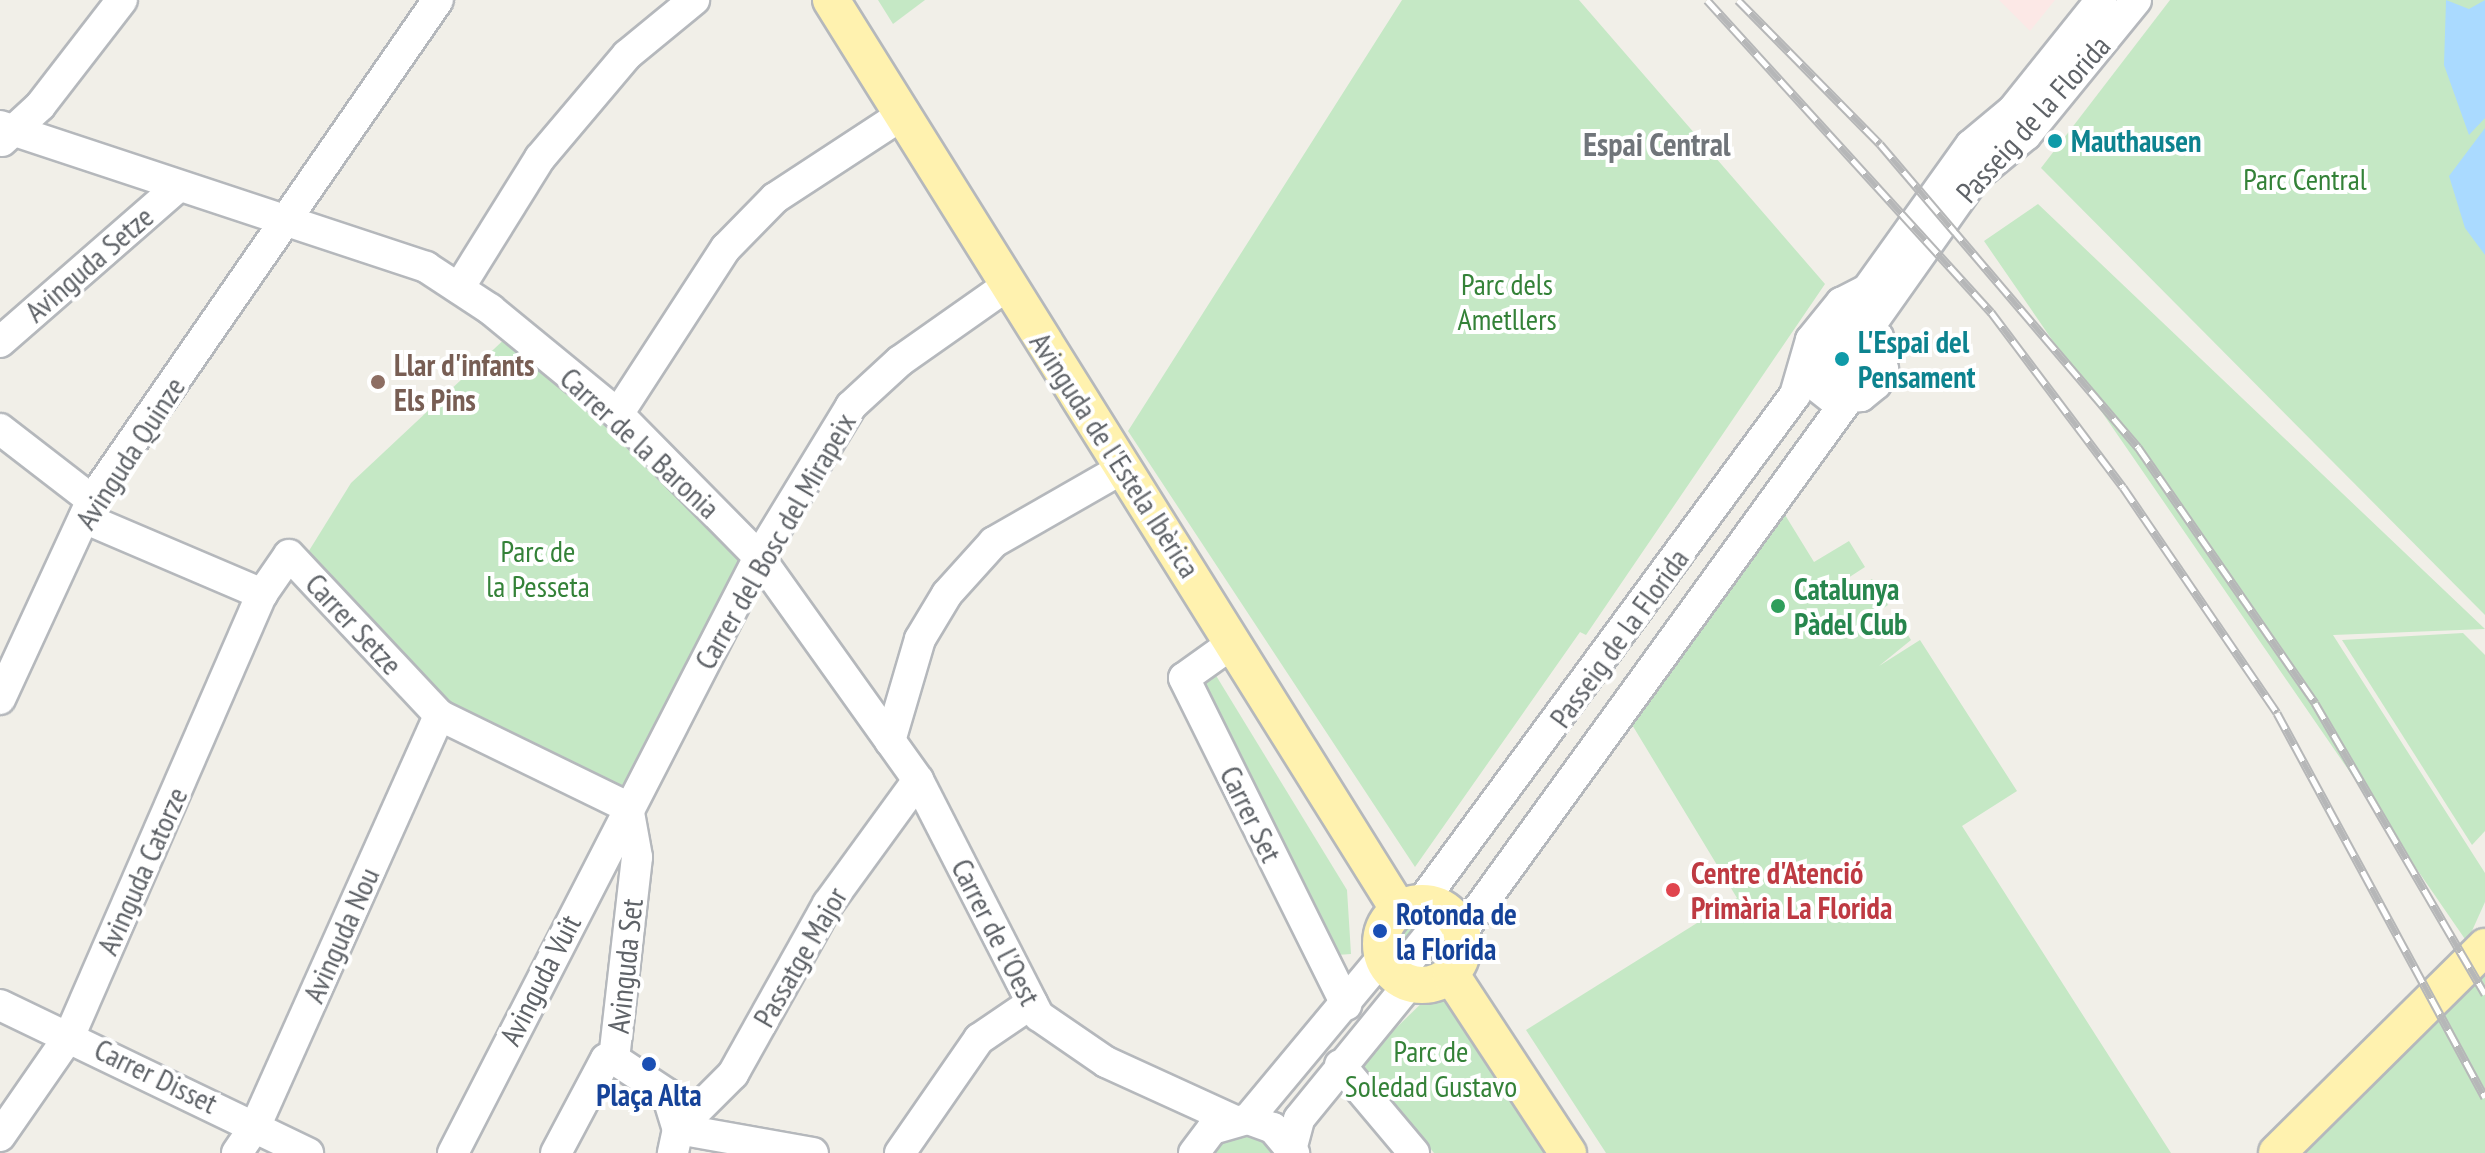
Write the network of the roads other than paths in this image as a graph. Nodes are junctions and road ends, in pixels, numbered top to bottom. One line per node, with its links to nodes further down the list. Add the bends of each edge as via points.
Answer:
1 (122, 0): 8 (street)
2 (438, 0): 10 (street, Avinguda Quinze)
3 (694, 0): 12 (street, via 627,55 540,158)
4 (831, 0): 7 (main road, Avinguda de l'Estela Ibèrica)
5 (2101, 0): 13 (street, Passeig de la Florida, via 2013,110 1971,145)
6 (2136, 0): 13 (street, Passeig de la Florida, via 2026,135 1975,177)
7 (905, 113): 11 (main road, Avinguda de l'Estela Ibèrica); 16 (street, via 775,198 726,248)
8 (5, 133): 9 (street, Carrer de la Baronia)
9 (179, 186): 10 (street, Carrer de la Baronia); 14 (street, Avinguda Setze)
10 (289, 224): 12 (street, Carrer de la Baronia, via 426,267); 19 (street, Avinguda Quinze)
11 (1008, 285): 18 (main road, Avinguda de l'Estela Ibèrica); 20 (street, Carrer del Bosc del Mirapeix, via 900,361 851,406)
12 (459, 288): 16 (street, Carrer de la Baronia)
13 (1863, 322): 15 (street, Passeig de la Florida, via 1826,348); 15 (street, Passeig de la Florida, via 1819,330); 15 (street, Passeig de la Florida, via 1878,337 1883,370 1876,384)
14 (0, 342)
15 (1825, 385): 28 (street, Passeig de la Florida); 28 (street, Passeig de la Florida, via 1783,412)
16 (618, 414): 20 (street, Carrer de la Baronia)
17 (0, 429): 19 (street, Carrer Setze)
18 (1125, 467): 22 (main road, Avinguda de l'Estela Ibèrica); 25 (street, via 994,542 947,594 920,639)
19 (88, 509): 21 (street, Carrer Setze); 23 (street, Avinguda Quinze)
20 (759, 557): 25 (street, Carrer de la Baronia); 27 (street, Carrer del Bosc del Mirapeix)
21 (262, 594): 24 (street, Carrer Setze, via 289,555); 35 (street, Avinguda Catorze)
22 (1233, 643): 28 (main road, Avinguda de l'Estela Ibèrica); 34 (street, Carrer Set, via 1184,678)
23 (0, 699)
24 (439, 715): 27 (street, Carrer Setze); 40 (street, Avinguda Nou)
25 (890, 741): 26 (street, Carrer de la Baronia)
26 (918, 780): 32 (street, Carrer de l'Oest); 42 (street, Passatge Major, via 828,904 733,1074)
27 (628, 807): 36 (street, Avinguda Set, via 637,857); 46 (street, Avinguda Vuit)
28 (1434, 915): 30 (main road, via 1384,926); 31 (main road)
29 (2485, 947): 53 (main road)
30 (1397, 972): 31 (main road, via 1435,984); 34 (street); 37 (street); 38 (street)
31 (1451, 975): 52 (main road)
32 (1032, 1003): 39 (street, Carrer de l'Oest, via 1039,1016 1106,1062); 49 (street, via 979,1039)
33 (0, 1005): 35 (street, Carrer Disset)
34 (1346, 1005): 39 (street)
35 (70, 1035): 40 (street, Carrer Disset); 41 (street, Avinguda Catorze)
36 (614, 1059): 42 (street, via 667,1094); 47 (street, Avinguda Set, via 606,1059)
37 (1340, 1065): 43 (street, via 1299,1119); 51 (street)
38 (1285, 1107)
39 (1240, 1119): 43 (street, Carrer de l'Oest, via 1273,1128); 50 (street, via 1212,1129)
40 (256, 1125): 44 (street, Avinguda Nou); 45 (street, Carrer Disset)
41 (0, 1136)
42 (675, 1141): 48 (street)
43 (1293, 1150)
44 (237, 1153)
45 (308, 1153)
46 (453, 1153)
47 (556, 1153)
48 (813, 1153)
49 (900, 1153)
50 (1194, 1153)
51 (1414, 1153)
52 (1568, 1153)
53 (2277, 1153)

